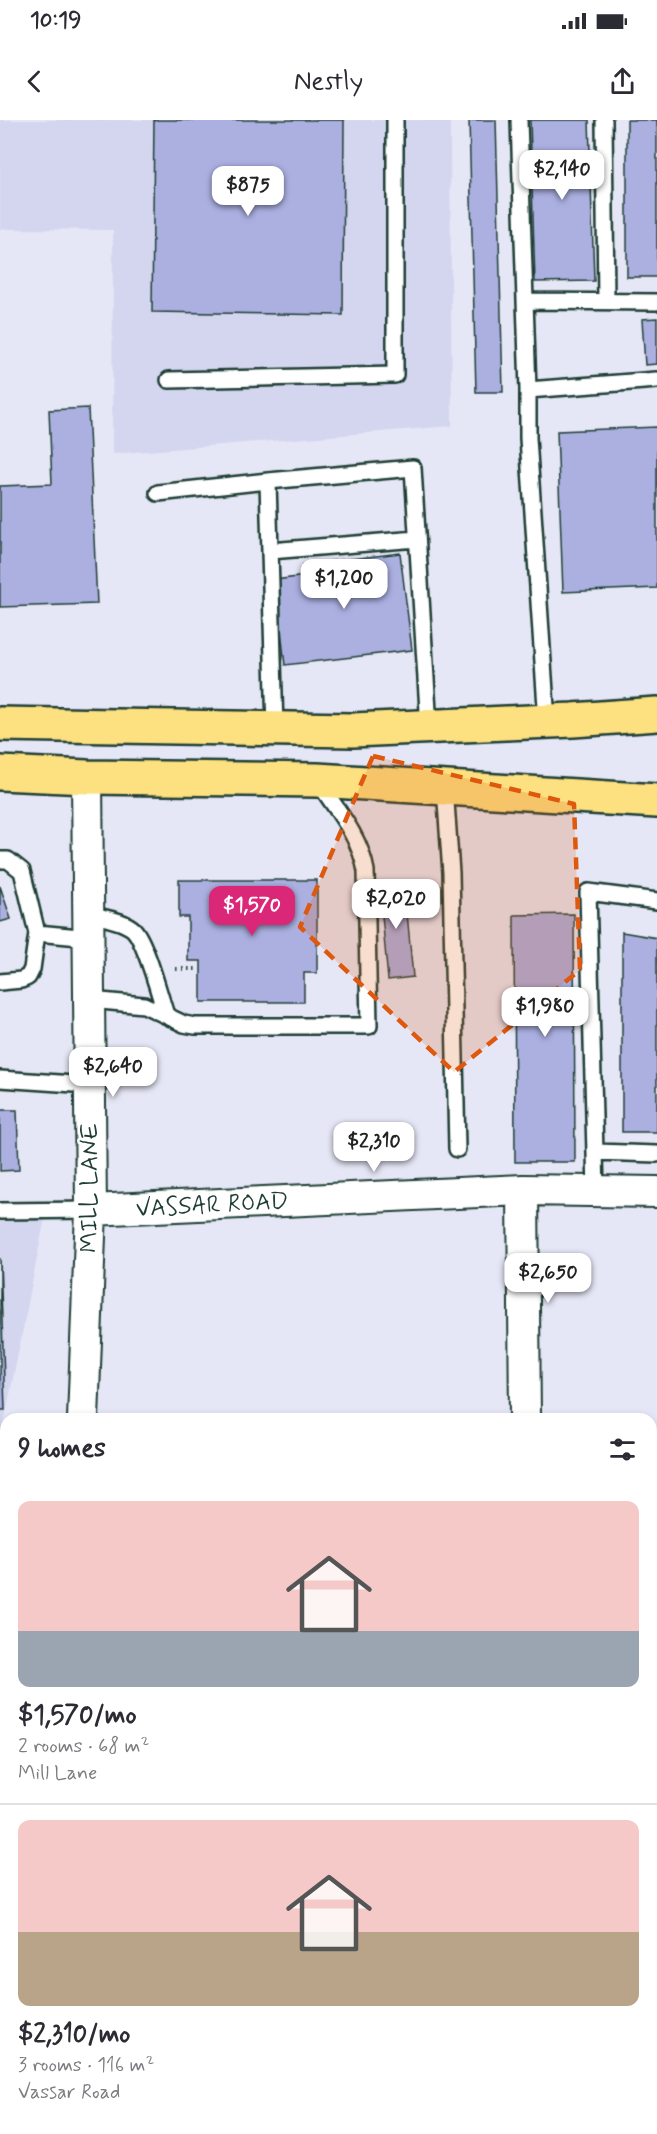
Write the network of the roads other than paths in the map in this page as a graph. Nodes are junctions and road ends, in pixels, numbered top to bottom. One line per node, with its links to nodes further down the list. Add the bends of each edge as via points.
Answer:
1 (395, 120): 7 (lane, via 395,375)
2 (519, 120): 4 (lane)
3 (604, 120): 5 (lane)
4 (526, 301): 5 (lane); 9 (lane)
5 (606, 302): 6 (lane)
6 (657, 302)
7 (169, 380)
8 (657, 380): 9 (lane)
9 (528, 390): 15 (lane)
10 (268, 481): 11 (lane); 12 (lane, via 413,468); 13 (lane)
11 (158, 493)
12 (417, 539): 13 (lane); 17 (lane)
13 (270, 551): 18 (lane)
14 (657, 714): 15 (highway)
15 (547, 722): 17 (highway)
16 (0, 724): 18 (highway)
17 (429, 727): 18 (highway)
18 (274, 729)
19 (0, 773): 20 (highway)
20 (87, 777): 21 (highway); 26 (street, MILL LANE)
21 (317, 780): 22 (highway); 30 (lane, via 364,858 369,1026 195,1026)
22 (445, 788): 23 (highway); 33 (lane, via 451,873)
23 (657, 801)
24 (0, 860): 27 (lane, via 8,860 22,871)
25 (657, 901): 34 (lane, via 588,892)
26 (90, 926): 27 (lane); 29 (street, MILL LANE); 30 (lane, via 125,924 134,930)
27 (37, 933): 28 (lane, via 28,976 12,983)
28 (0, 982)
29 (90, 999): 30 (lane, via 144,1005); 32 (street, MILL LANE)
30 (166, 1015)
31 (0, 1079): 32 (lane)
32 (88, 1085): 40 (street, MILL LANE)
33 (457, 1149)
34 (595, 1152): 35 (lane); 37 (lane)
35 (657, 1154)
36 (523, 1190): 37 (street, VASSAR ROAD); 40 (street, VASSAR ROAD); 42 (street)
37 (596, 1191): 38 (street, VASSAR ROAD)
38 (657, 1192)
39 (0, 1210): 40 (lane)
40 (91, 1210): 41 (street, MILL LANE)
41 (83, 1413)
42 (525, 1413)

